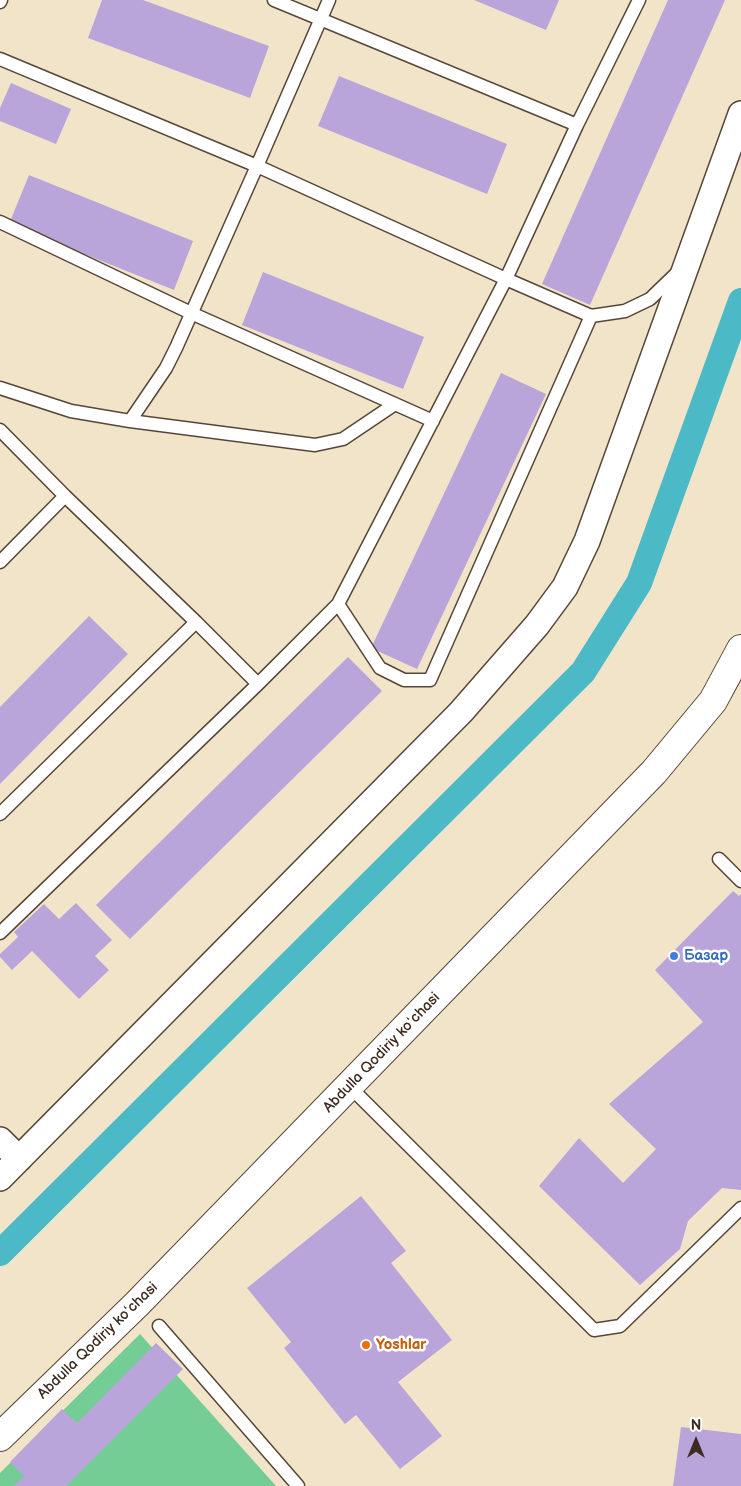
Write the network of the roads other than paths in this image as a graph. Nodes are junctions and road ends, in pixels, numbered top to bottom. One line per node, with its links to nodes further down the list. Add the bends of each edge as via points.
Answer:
1 (274, 0): 4 (lane)
2 (329, 0): 4 (lane)
3 (639, 0): 7 (lane)
4 (322, 18): 7 (lane); 8 (lane)
5 (0, 59): 8 (lane)
6 (741, 114): 10 (street)
7 (577, 125): 11 (lane)
8 (257, 166): 11 (lane); 12 (lane)
9 (0, 222): 12 (lane)
10 (688, 264): 13 (lane, via 650,299 625,311); 31 (street, via 587,541 565,587 537,625 461,712)
11 (506, 279): 13 (lane); 17 (lane)
12 (191, 313): 15 (lane); 16 (lane, via 166,368)
13 (591, 316): 21 (lane, via 430,680 404,680 380,668)
14 (0, 388): 16 (lane, via 71,411)
15 (395, 404): 16 (lane, via 343,439 315,445); 17 (lane)
16 (130, 420)
17 (433, 420): 21 (lane)
18 (0, 430): 19 (lane)
19 (65, 496): 20 (lane); 22 (lane)
20 (0, 562)
21 (338, 604): 24 (lane)
22 (196, 622): 24 (lane); 25 (lane)
23 (741, 649): 29 (street, Abdulla Qodiriy koʻchasi, via 712,701 654,772)
24 (258, 684): 28 (lane)
25 (0, 814)
26 (719, 859): 27 (lane)
27 (741, 881)
28 (0, 933)
29 (350, 1087): 33 (lane, via 594,1330 620,1326); 35 (street, Abdulla Qodiriy koʻchasi, via 137,1304)
30 (0, 1140): 31 (street)
31 (19, 1159): 32 (street)
32 (0, 1178)
33 (741, 1208)
34 (159, 1326): 36 (lane)
35 (0, 1437)
36 (298, 1486)

